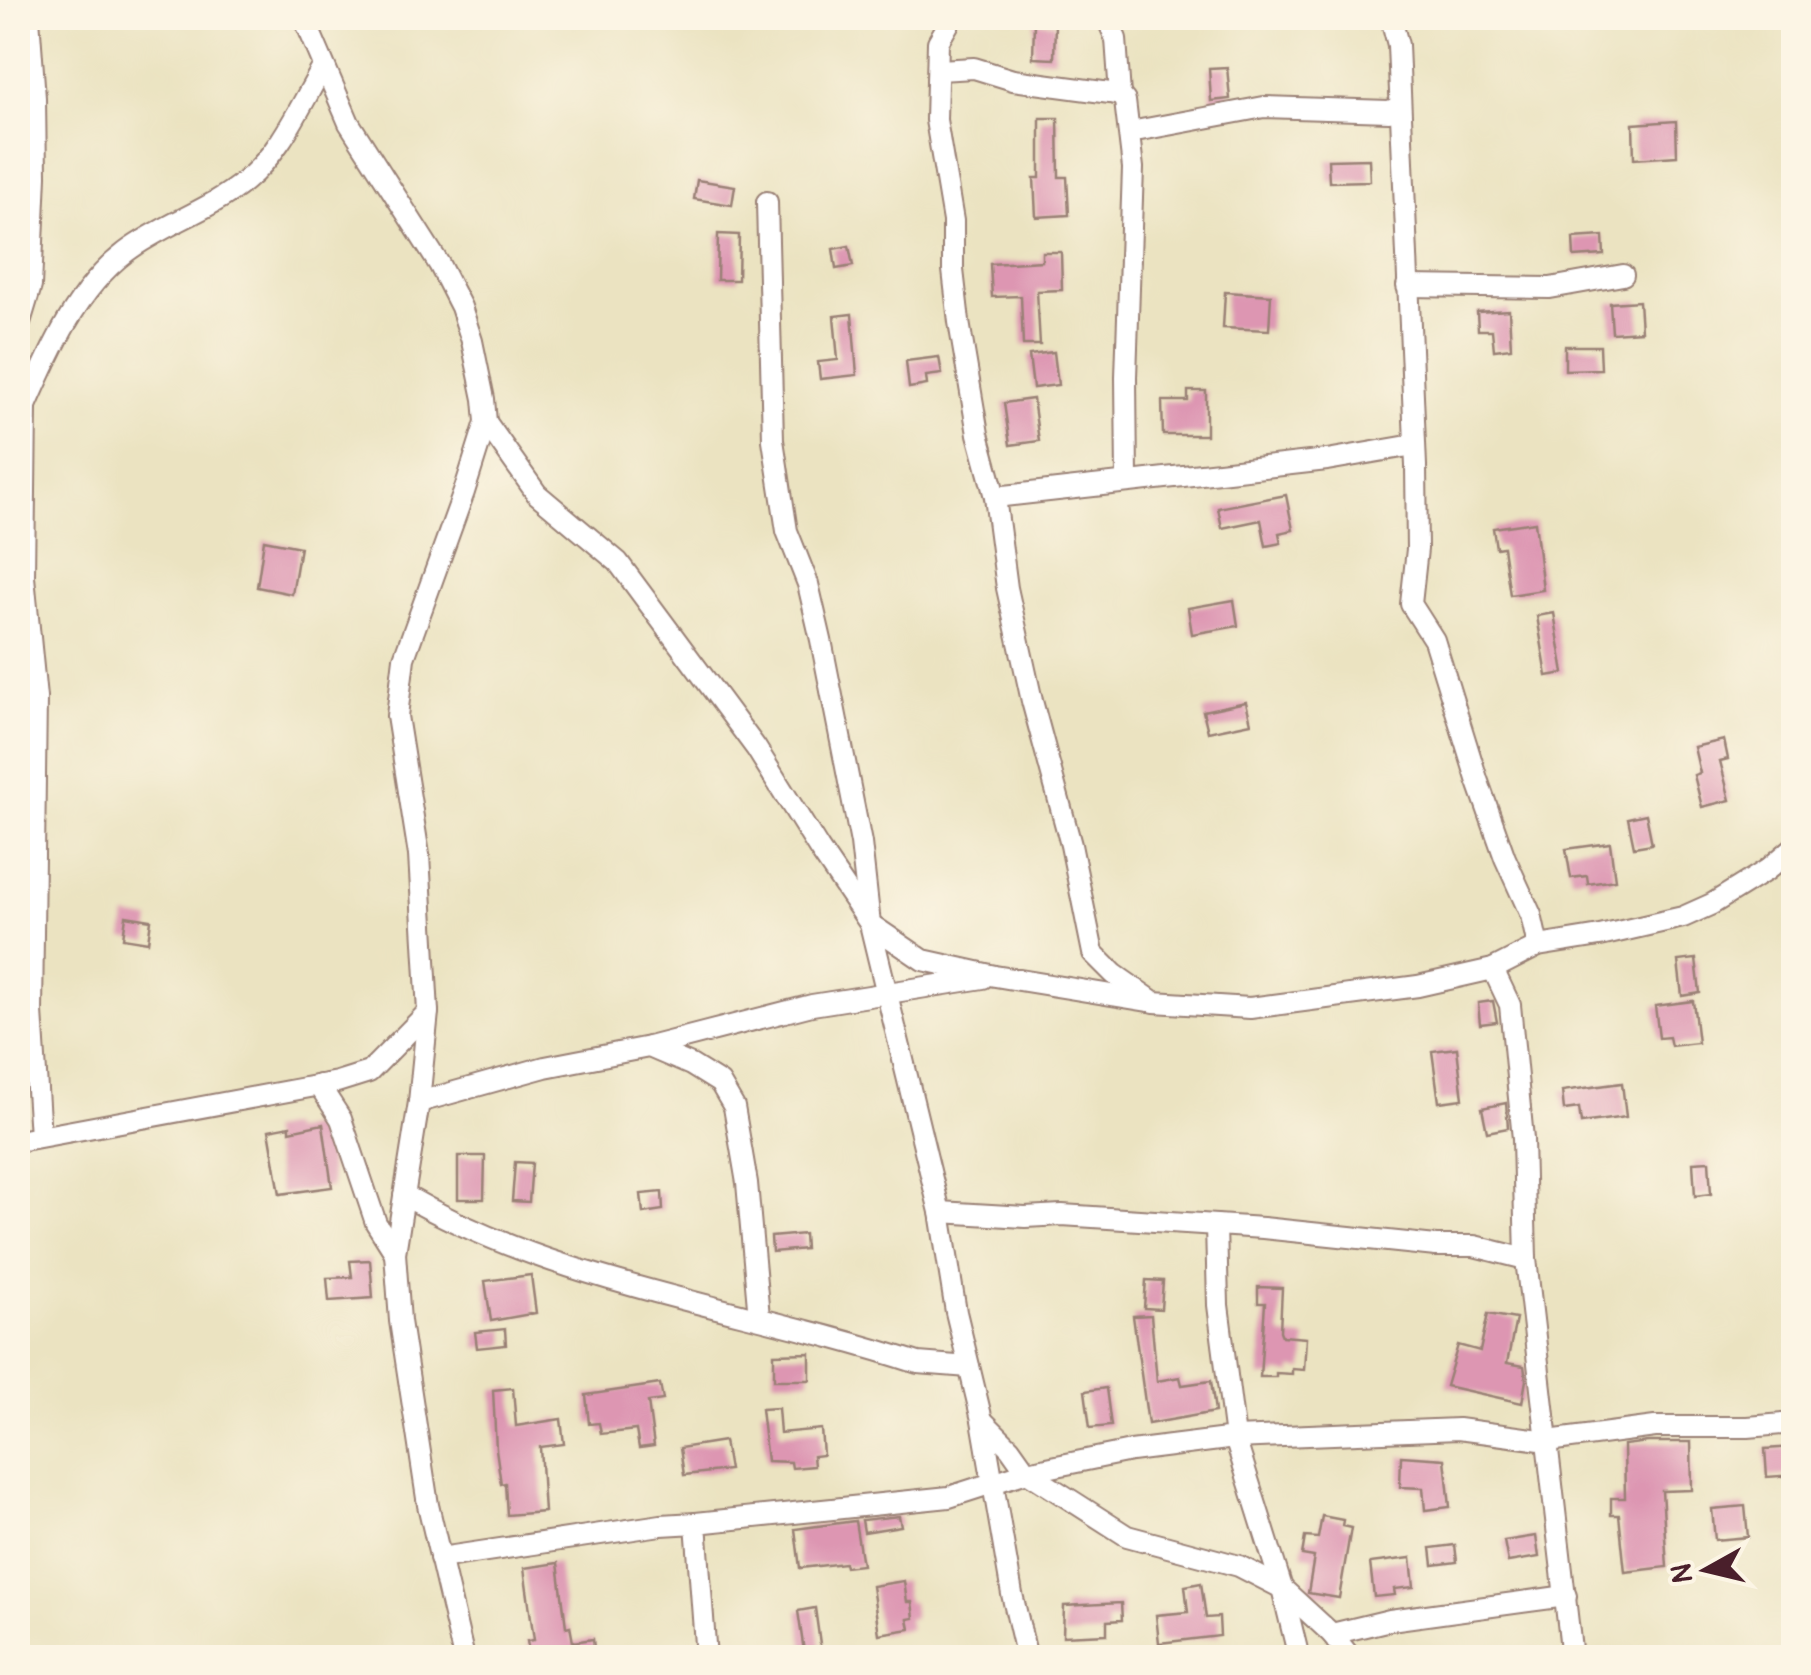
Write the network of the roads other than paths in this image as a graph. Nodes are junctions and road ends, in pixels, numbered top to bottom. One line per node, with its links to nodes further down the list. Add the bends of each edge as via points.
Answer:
1 (29, 18): 14 (street, via 36,176 31,286)
2 (304, 18): 6 (street)
3 (952, 18): 7 (street, via 938,42)
4 (1107, 18): 8 (street, via 1116,39)
5 (1391, 18): 9 (street)
6 (324, 67): 16 (street, via 272,154 246,180 125,253 95,284 54,340); 17 (street, via 349,123 461,307)
7 (938, 70): 8 (street, via 974,68); 20 (street, via 936,120 953,222 959,322)
8 (1120, 95): 10 (street)
9 (1399, 106): 10 (street, via 1388,112 1264,107); 13 (street)
10 (1130, 132): 19 (street)
11 (767, 202): 23 (street, via 773,440 787,532 821,640)
12 (1624, 274): 13 (street, via 1550,288)
13 (1407, 286): 18 (street)
14 (18, 329)
15 (18, 345): 16 (street)
16 (26, 407): 21 (street)
17 (486, 422): 23 (street, via 537,494 618,562 756,748); 29 (street, via 404,658 398,716 419,855)
18 (1414, 446): 19 (street); 24 (street, via 1411,604 1434,640)
19 (1128, 480): 20 (street)
20 (995, 497): 28 (street, via 1011,607 1093,953)
21 (21, 578): 33 (street, via 36,698 32,1012)
22 (1794, 847): 24 (street, via 1767,870 1683,917)
23 (870, 924): 26 (street, via 922,960); 27 (street)
24 (1538, 946): 25 (street)
25 (1493, 969): 28 (street, via 1250,1008); 39 (street, via 1510,1005 1514,1040)
26 (995, 976): 27 (street); 28 (street)
27 (889, 993): 30 (street, via 812,1005); 36 (street)
28 (1154, 1002)
29 (428, 1012): 31 (street, via 369,1072); 32 (street)
30 (650, 1047): 32 (street, via 545,1066); 40 (street, via 720,1084 734,1107)
31 (319, 1086): 33 (street); 38 (street, via 341,1119 376,1224)
32 (419, 1102): 35 (street)
33 (40, 1136): 34 (street)
34 (18, 1141)
35 (404, 1195): 38 (street); 40 (street, via 452,1223 540,1258)
36 (940, 1212): 37 (street); 41 (street)
37 (1216, 1226): 39 (street, via 1474,1246); 44 (street, via 1218,1305)
38 (395, 1253): 49 (street)
39 (1526, 1258): 45 (street)
40 (759, 1316): 41 (street, via 918,1363)
41 (969, 1367): 42 (street)
42 (982, 1420): 46 (street); 47 (street)
43 (1794, 1422): 45 (street, via 1654,1426)
44 (1235, 1438): 45 (street, via 1458,1429); 46 (street); 50 (street)
45 (1548, 1441): 51 (street)
46 (1027, 1472): 47 (street); 50 (street, via 1127,1536 1240,1566)
47 (994, 1481): 48 (street, via 949,1498); 55 (street)
48 (696, 1523): 49 (street); 54 (street)
49 (440, 1558): 53 (street)
50 (1282, 1588): 52 (street); 56 (street)
51 (1566, 1596): 52 (street); 58 (street)
52 (1332, 1634): 57 (street)
53 (464, 1658)
54 (706, 1658)
55 (1027, 1658)
56 (1299, 1658)
57 (1351, 1658)
58 (1572, 1658)

